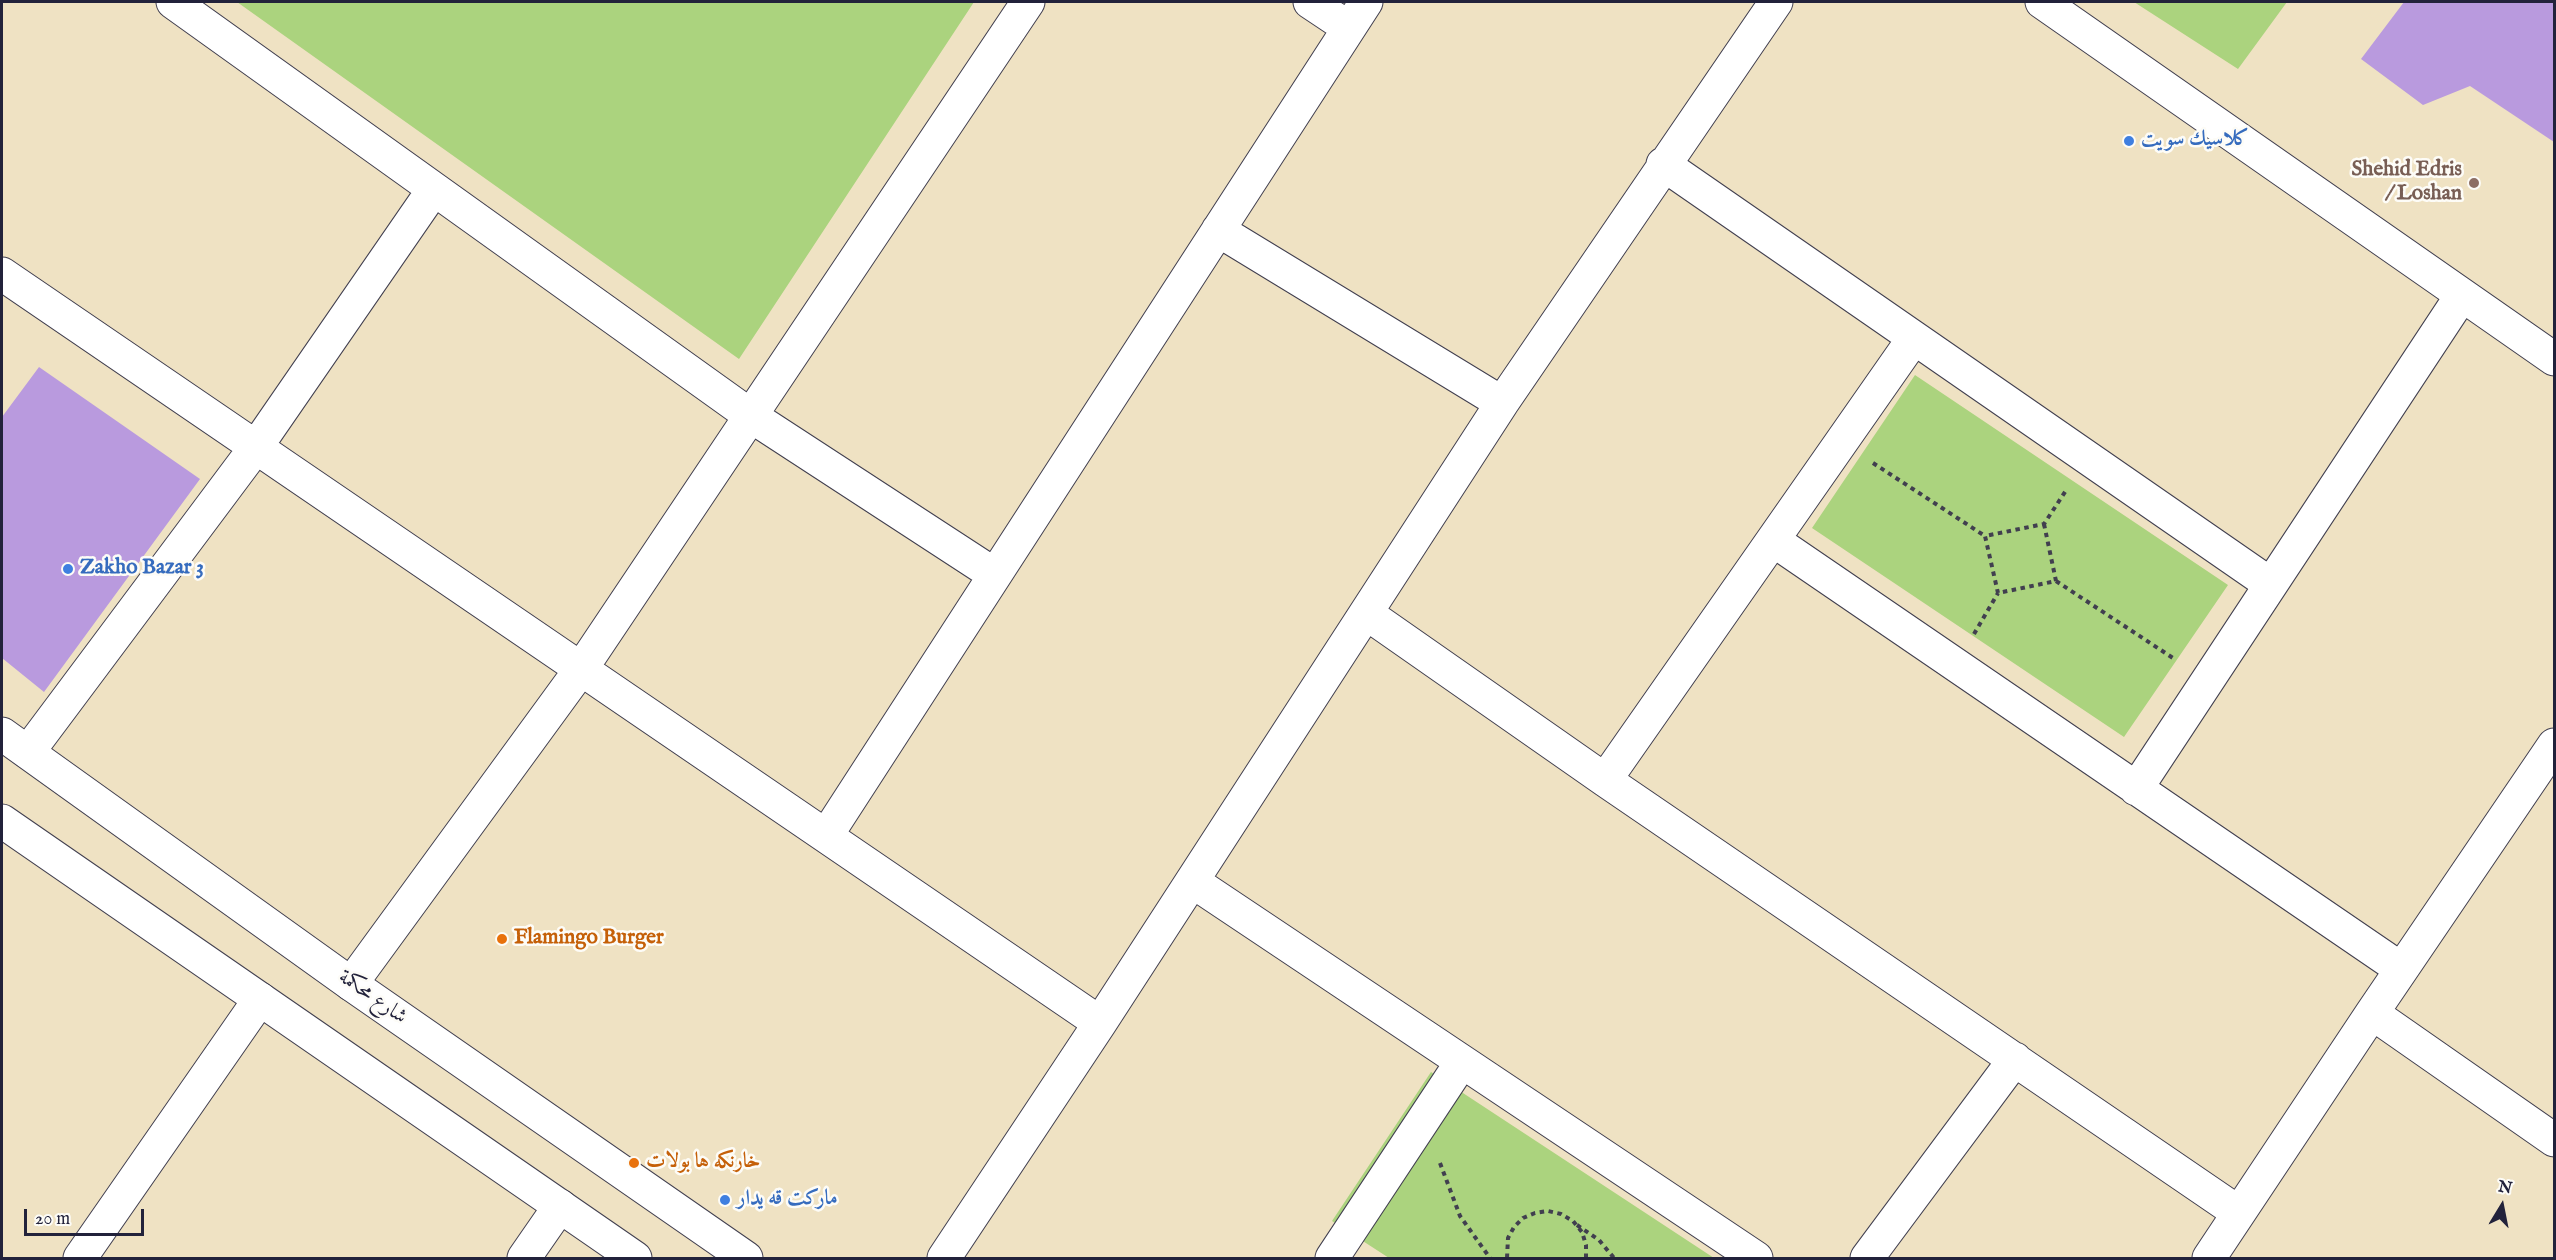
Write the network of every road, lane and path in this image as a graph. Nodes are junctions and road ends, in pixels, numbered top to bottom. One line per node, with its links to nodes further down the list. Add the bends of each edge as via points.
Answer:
1 (173, 2): 8 (street)
2 (1028, 2): 15 (street)
3 (1310, 2): 6 (street)
4 (1776, 2): 7 (street)
5 (2042, 2): 11 (street)
6 (1358, 15): 9 (street)
7 (1664, 164): 12 (street); 14 (street)
8 (434, 189): 15 (street); 17 (street)
9 (1218, 230): 14 (street); 22 (street)
10 (2, 274): 17 (street)
11 (2462, 295): 13 (street); 24 (street)
12 (1914, 338): 16 (street); 24 (street)
13 (2554, 359)
14 (1502, 403): 26 (street)
15 (751, 416): 22 (street); 28 (street)
16 (1840, 443): 20 (path); 21 (street)
17 (256, 447): 28 (street); 30 (street)
18 (2073, 481): 19 (path)
19 (2044, 524): 20 (path); 23 (path)
20 (1985, 536): 25 (path)
21 (1773, 540): 32 (street); 33 (street)
22 (995, 575): 35 (street)
23 (2056, 581): 25 (path); 29 (path)
24 (2270, 584): 29 (street)
25 (1998, 593): 27 (path)
26 (1366, 613): 32 (street); 36 (street)
27 (1972, 636)
28 (581, 669): 35 (street); 38 (street)
29 (2207, 680): 33 (street)
30 (15, 743): 38 (street, شارع محكمة)
31 (2554, 745): 37 (street)
32 (1605, 780): 42 (street)
33 (2136, 789): 37 (street)
34 (2, 821): 39 (street)
35 (826, 836): 41 (street)
36 (1192, 881): 41 (street); 43 (street)
37 (2401, 969): 40 (street)
38 (351, 984): 52 (street, شارع محكمة)
39 (260, 999): 46 (street); 49 (street)
40 (2372, 1013): 44 (street); 47 (street)
41 (1100, 1023): 53 (street)
42 (2015, 1059): 47 (street); 60 (street)
43 (1461, 1063): 54 (street); 59 (street)
44 (2554, 1140)
45 (1438, 1156): 55 (path, via 1460,1216)
46 (560, 1206): 50 (street); 51 (street)
47 (2239, 1213): 61 (street)
48 (1573, 1221): 56 (path, via 1548,1211 1523,1218 1508,1238); 57 (path, via 1582,1232); 58 (path, via 1599,1240)
49 (80, 1258)
50 (524, 1258)
51 (635, 1258)
52 (746, 1258)
53 (944, 1258)
54 (1332, 1258)
55 (1490, 1258)
56 (1507, 1258)
57 (1586, 1258)
58 (1614, 1258)
59 (1756, 1258)
60 (1867, 1258)
61 (2209, 1258)

